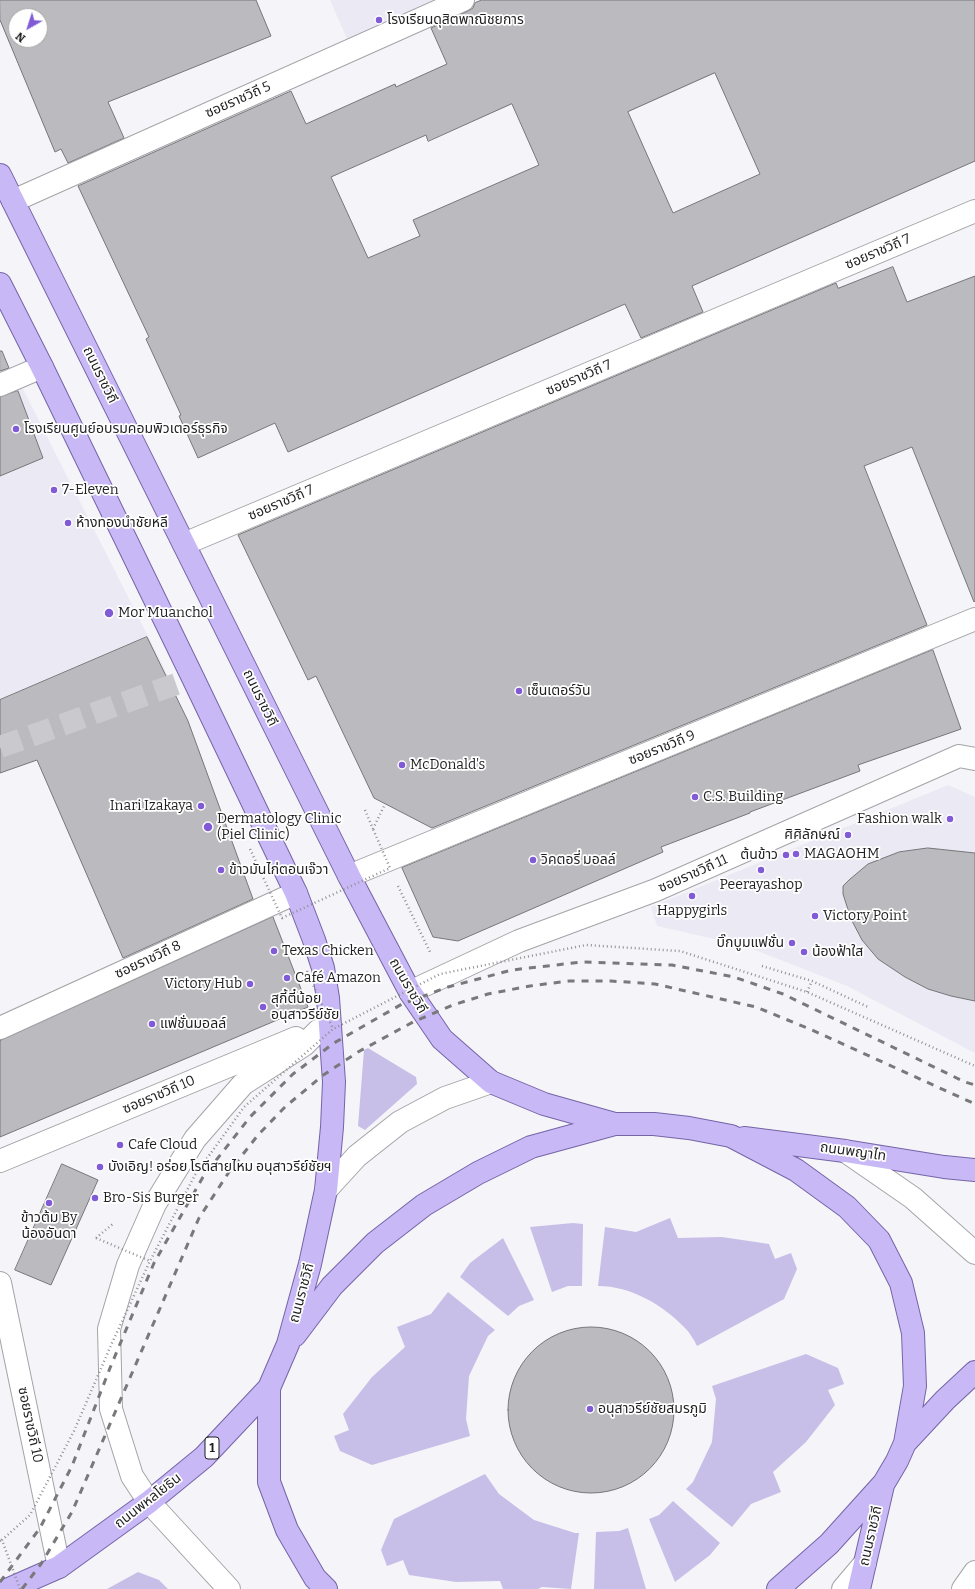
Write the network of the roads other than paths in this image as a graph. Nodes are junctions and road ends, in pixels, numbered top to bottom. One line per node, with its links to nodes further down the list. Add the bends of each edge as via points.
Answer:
1 (463, 0): 3 (street, ซอยราชวิถี 5)
2 (0, 175): 3 (main road, ถนนราชวิถี)
3 (13, 201): 8 (main road, ถนนราชวิถี)
4 (975, 211): 8 (street, ซอยราชวิถี 7)
5 (0, 284): 6 (main road, ถนนราชวิถี)
6 (42, 368): 7 (street); 12 (main road, ถนนราชวิถี)
7 (0, 386)
8 (184, 544): 11 (main road, ถนนราชวิถี)
9 (975, 619): 11 (street, ซอยราชวิถี 9)
10 (975, 759): 13 (street, ซอยราชวิถี 11, via 958,756 656,890 519,941)
11 (349, 876): 13 (main road, ถนนราชวิถี)
12 (296, 893): 14 (street, ซอยราชวิถี 8); 15 (main road, ถนนราชวิถี, via 322,968 328,998)
13 (410, 992): 16 (main road, ถนนราชวิถี, via 442,1039)
14 (0, 1028)
15 (327, 1029): 20 (street, ซอยราชวิถี 10, via 313,1031); 22 (main road, ถนนราชวิถี, via 334,1082); 30 (street, via 243,1084 195,1139 155,1204 128,1265 109,1329 111,1409 132,1476)
16 (491, 1082): 17 (main road, ถนนราชวิถี, via 544,1104); 22 (street, via 445,1098 400,1122 357,1156)
17 (615, 1124): 18 (main road, via 654,1124); 25 (main road, via 531,1147 424,1204 375,1243 332,1286)
18 (730, 1136): 19 (main road, ถนนพญาไท); 28 (main road, via 796,1170 847,1207 879,1240 901,1283 914,1333 915,1386)
19 (845, 1151): 21 (main road, ถนนพญาไท); 23 (street, via 913,1198)
20 (0, 1161)
21 (975, 1170)
22 (326, 1190): 25 (main road, ถนนราชวิถี, via 310,1264)
23 (975, 1253)
24 (0, 1283): 32 (street, ซอยราชวิถี 10)
25 (288, 1344): 27 (main road)
26 (975, 1372): 28 (main road)
27 (269, 1388): 30 (main road, ถนนพหลโยธิน / 1, via 204,1457); 36 (main road, via 268,1482 287,1530 315,1578)
28 (905, 1443): 29 (main road)
29 (884, 1483): 31 (main road, ถนนราชวิถี); 37 (main road, via 829,1544)
30 (149, 1502): 32 (main road, ถนนพหลโยธิน / 1); 35 (street)
31 (865, 1562): 38 (street); 39 (main road, ถนนราชวิถี)
32 (59, 1567): 34 (main road, ถนนพหลโยธิน / 1)
33 (975, 1572): 40 (street)
34 (14, 1589)
35 (229, 1589)
36 (326, 1589)
37 (778, 1589)
38 (843, 1589)
39 (859, 1589)
40 (963, 1589)

